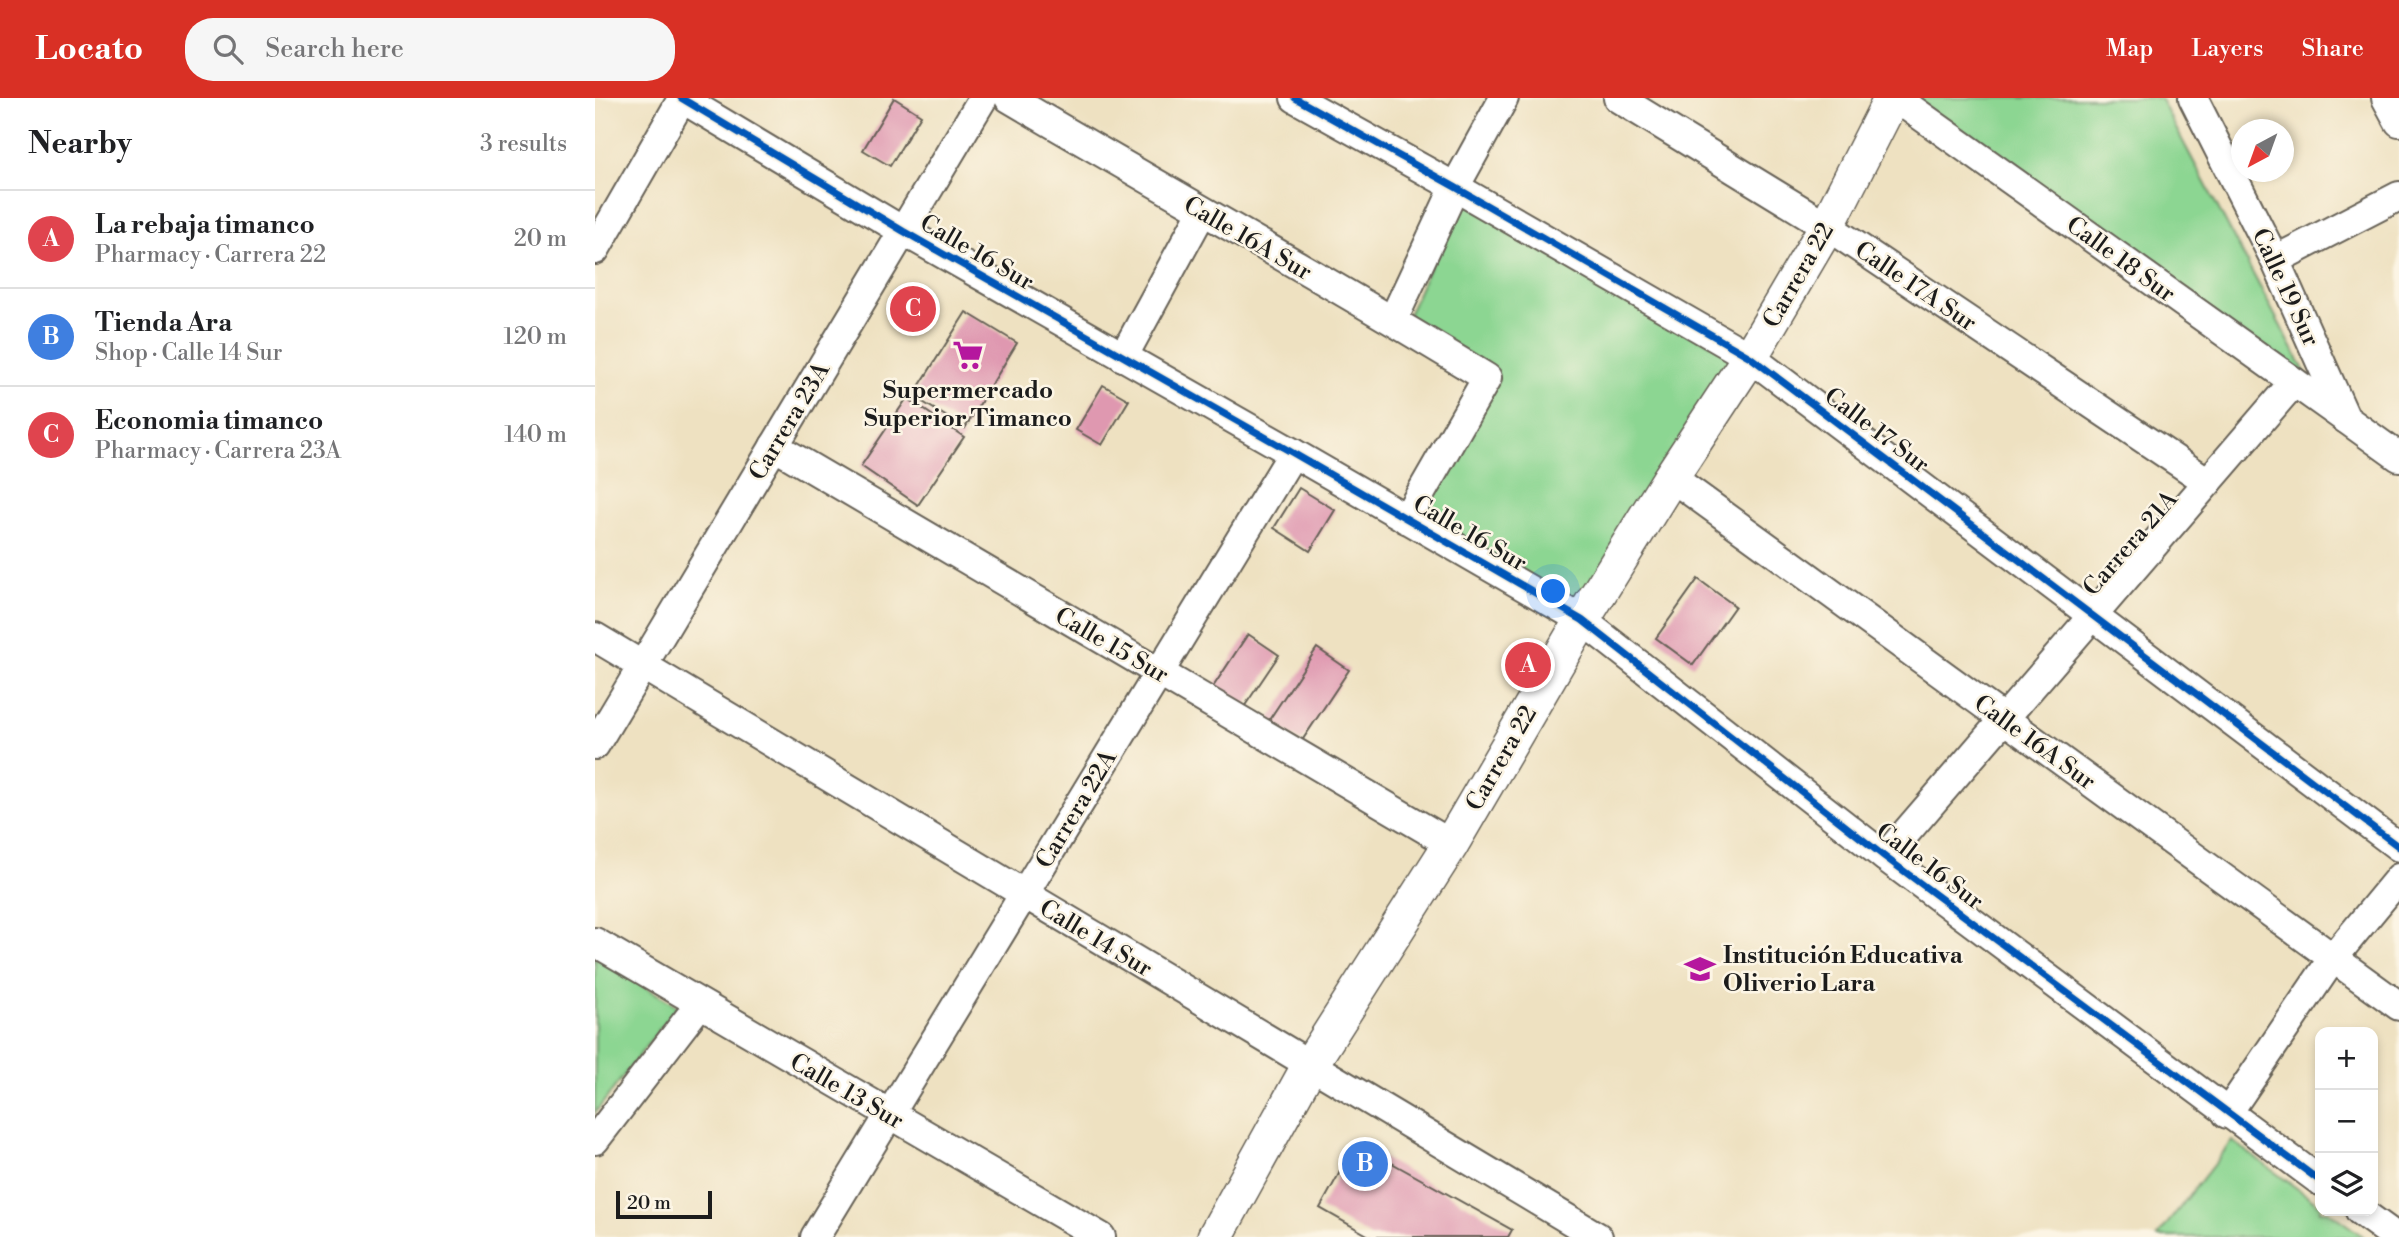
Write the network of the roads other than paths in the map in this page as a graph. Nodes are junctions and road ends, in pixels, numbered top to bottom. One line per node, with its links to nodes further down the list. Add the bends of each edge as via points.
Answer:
1 (681, 98): 15 (street, Calle 16 Sur); 16 (street)
2 (983, 98): 15 (street, Carrera 23A)
3 (1009, 98): 13 (street, Calle 16A Sur)
4 (1295, 98): 11 (street, Calle 17 Sur)
5 (1504, 98): 11 (street)
6 (1618, 98): 14 (street, Calle 17A Sur)
7 (1894, 98): 14 (street, Carrera 22); 21 (street, Calle 18 Sur)
8 (2193, 98): 17 (street, Calle 19 Sur)
9 (2386, 98): 10 (street)
10 (2399, 122)
11 (1455, 187): 18 (street); 20 (street, Calle 17 Sur)
12 (2399, 196): 17 (street)
13 (1202, 212): 18 (street, Calle 16A Sur); 19 (street)
14 (1827, 226): 20 (street, Carrera 22); 27 (street, Calle 17A Sur)
15 (902, 231): 19 (street, Calle 16 Sur); 23 (street, Carrera 23A)
16 (595, 250)
17 (2275, 260): 22 (street, Calle 19 Sur)
18 (1393, 320): 28 (street, Calle 16A Sur, via 1487,378)
19 (1123, 357): 24 (street, Calle 16 Sur)
20 (1750, 358): 26 (street, Carrera 22); 29 (street, Calle 17 Sur)
21 (2294, 382): 22 (street, Calle 18 Sur); 27 (street, Carrera 21A)
22 (2346, 419): 25 (street)
23 (774, 446): 32 (street, Carrera 23A); 33 (street, Calle 15 Sur)
24 (1293, 453): 28 (street, Calle 16 Sur); 33 (street, Carrera 22A)
25 (2399, 457)
26 (1671, 477): 30 (street, Carrera 22); 34 (street, Calle 16A Sur)
27 (2208, 482): 29 (street, Carrera 21A)
28 (1406, 519): 30 (street, Calle 16 Sur)
29 (2092, 617): 34 (street, Carrera 21A); 37 (street, Calle 17 Sur)
30 (1582, 620): 36 (street, Carrera 22); 38 (street, Calle 16 Sur)
31 (595, 637): 32 (street, Calle 14 Sur)
32 (642, 667): 35 (street, Carrera 23A); 40 (street, Calle 14 Sur)
33 (1159, 673): 36 (street, Calle 15 Sur); 40 (street, Carrera 22A)
34 (2004, 719): 38 (street, Carrera 21A); 42 (street, Calle 16A Sur)
35 (595, 745)
36 (1451, 844): 45 (street, Carrera 22)
37 (2399, 847)
38 (1885, 857): 46 (street, Calle 16 Sur)
39 (2399, 878): 42 (street)
40 (1024, 895): 45 (street, Calle 14 Sur); 47 (street, Carrera 22A)
41 (595, 942): 43 (street, Calle 13 Sur)
42 (2333, 958): 44 (street, Calle 16A Sur); 46 (street)
43 (699, 1005): 47 (street, Calle 13 Sur); 48 (street)
44 (2399, 1006)
45 (1310, 1065): 53 (street, Carrera 22); 54 (street, Calle 14 Sur)
46 (2227, 1114): 49 (street, Calle 16 Sur)
47 (889, 1115): 51 (street, Carrera 22A); 52 (street, Calle 13 Sur)
48 (595, 1140)
49 (2315, 1177)
50 (2367, 1216): 55 (street)
51 (815, 1237)
52 (1101, 1237)
53 (1215, 1237)
54 (1598, 1237)
55 (2396, 1237)

